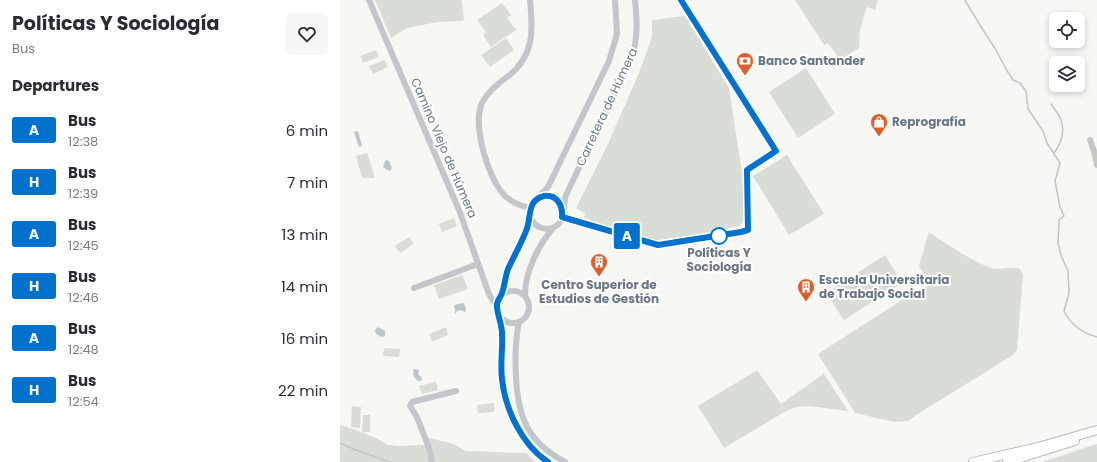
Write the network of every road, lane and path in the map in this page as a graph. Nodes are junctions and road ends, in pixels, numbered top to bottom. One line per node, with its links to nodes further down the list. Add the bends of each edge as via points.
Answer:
1 (369, 0): 12 (street, Camino Viejo de Húmera, via 459,210)
2 (530, 0): 8 (street, via 533,27 531,42 513,73 486,97 480,113 479,126 484,151 499,188 512,202)
3 (615, 0): 7 (street, Carretera de Húmera, via 617,34 609,61 548,187)
4 (635, 0): 9 (street, Carretera de Húmera, via 638,27 632,58 566,195)
5 (1090, 140): 6 (street)
6 (1097, 165)
7 (539, 197): 8 (street); 9 (street, via 548,196 556,199)
8 (530, 208): 10 (street)
9 (563, 210): 11 (street, via 559,223)
10 (530, 216): 11 (street, via 533,223 539,227); 14 (street, via 526,232 508,271)
11 (553, 228): 15 (street, via 534,260 527,277)
12 (478, 264): 13 (street); 16 (street, Camino Viejo de Húmera, via 489,294)
13 (414, 288)
14 (502, 294): 15 (street, via 512,290); 16 (street)
15 (525, 295): 18 (street, via 528,300 528,313)
16 (497, 303): 17 (street)
17 (500, 317): 18 (street, via 510,323); 23 (street, via 502,380 508,405 519,430)
18 (519, 322): 24 (street, via 515,362 519,408 525,424 535,439 547,452)
19 (456, 391): 22 (street, via 411,403)
20 (1097, 430): 25 (main road)
21 (1097, 434): 26 (main road)
22 (432, 462)
23 (548, 462)
24 (565, 462)
25 (973, 462)
26 (1007, 462)

